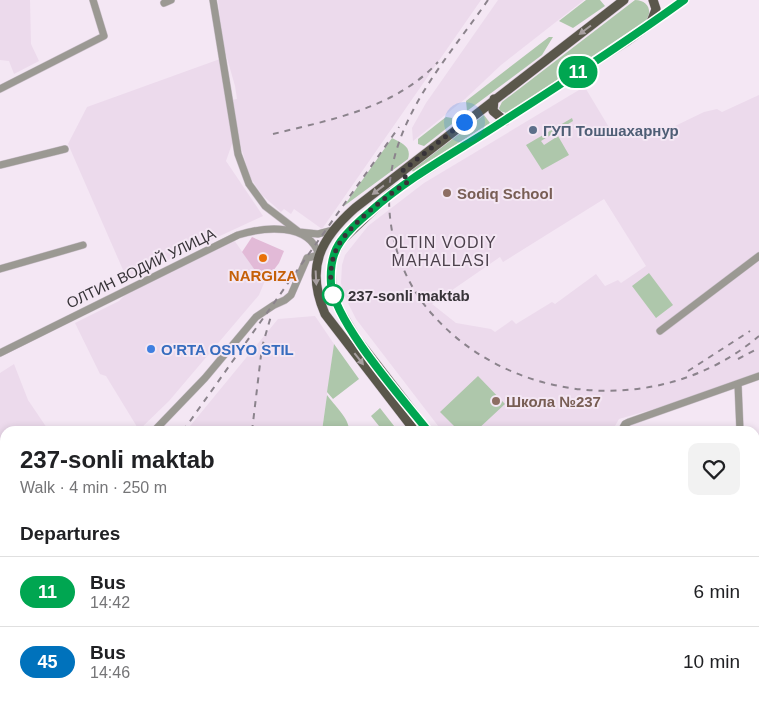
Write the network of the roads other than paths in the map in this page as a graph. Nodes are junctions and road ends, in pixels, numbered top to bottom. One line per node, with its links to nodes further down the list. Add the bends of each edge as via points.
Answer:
1 (93, 0): 9 (street, via 104,36)
2 (171, 0): 7 (street)
3 (213, 0): 16 (street, via 242,168 259,200)
4 (624, 0): 10 (main road, one-way to 10)
5 (653, 0): 8 (main road, via 656,13)
6 (684, 0): 8 (main road)
7 (164, 3)
8 (650, 25): 11 (main road)
9 (0, 89)
10 (494, 99): 11 (main road, via 494,113); 14 (main road)
11 (505, 121): 15 (main road)
12 (65, 149): 13 (street)
13 (0, 165)
14 (401, 172): 15 (main road); 17 (main road, one-way to 17)
15 (409, 181): 30 (main road, via 391,193 341,241 332,262 331,284 344,319)
16 (274, 215): 18 (street, via 274,224); 19 (street)
17 (333, 230): 19 (street, ОЛТИН ВОДИЙ УЛИЦА, via 318,234); 21 (main road)
18 (267, 231): 19 (street, ОЛТИН ВОДИЙ УЛИЦА); 25 (street, ОЛТИН ВОДИЙ УЛИЦА, via 233,238)
19 (300, 232): 21 (street, via 311,241)
20 (83, 245): 23 (street)
21 (319, 255): 28 (street, via 307,258 291,295 256,317 206,378); 29 (main road, one-way to 29, via 316,284 325,314)
22 (759, 256): 24 (street)
23 (0, 269)
24 (660, 331)
25 (0, 353)
26 (759, 376): 27 (street)
27 (738, 384): 31 (street); 32 (street)
28 (159, 426)
29 (411, 426)
30 (424, 426)
31 (624, 426)
32 (740, 426)

